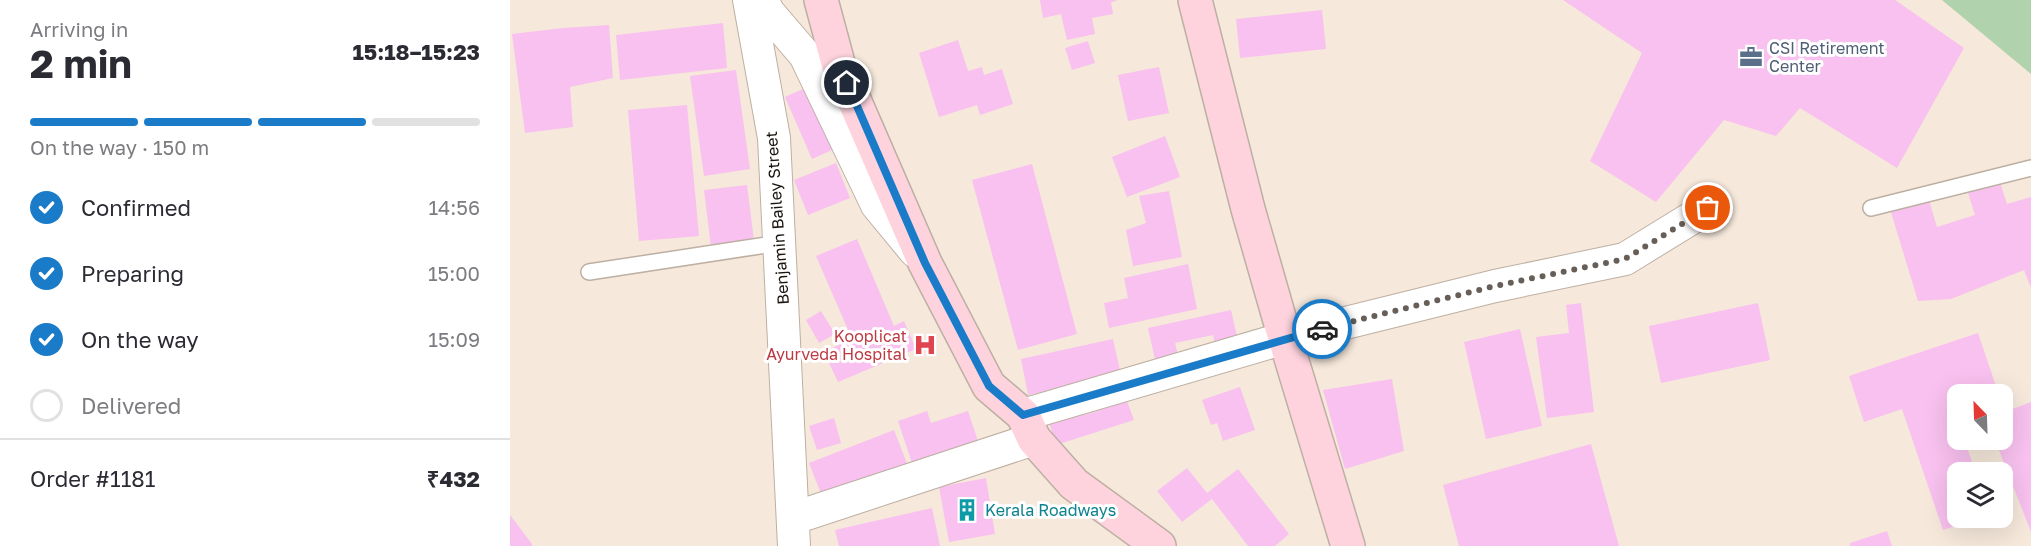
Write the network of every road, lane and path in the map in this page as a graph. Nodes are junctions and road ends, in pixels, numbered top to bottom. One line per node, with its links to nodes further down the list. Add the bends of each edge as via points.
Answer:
1 (749, 0): 8 (street, Benjamin Bailey Street, via 774,138)
2 (762, 0): 9 (street, via 805,55 877,205)
3 (821, 0): 9 (main road, via 838,63)
4 (1195, 0): 11 (main road)
5 (2031, 168): 7 (lane)
6 (1708, 208): 11 (street, via 1625,259 1495,286)
7 (1871, 208)
8 (779, 243): 10 (lane); 13 (street, Benjamin Bailey Street)
9 (925, 263): 12 (main road, via 989,386)
10 (589, 272)
11 (1285, 338): 12 (street); 15 (main road)
12 (1029, 427): 13 (street); 14 (main road, via 1074,484)
13 (794, 532)
14 (1159, 546)
15 (1348, 546)

